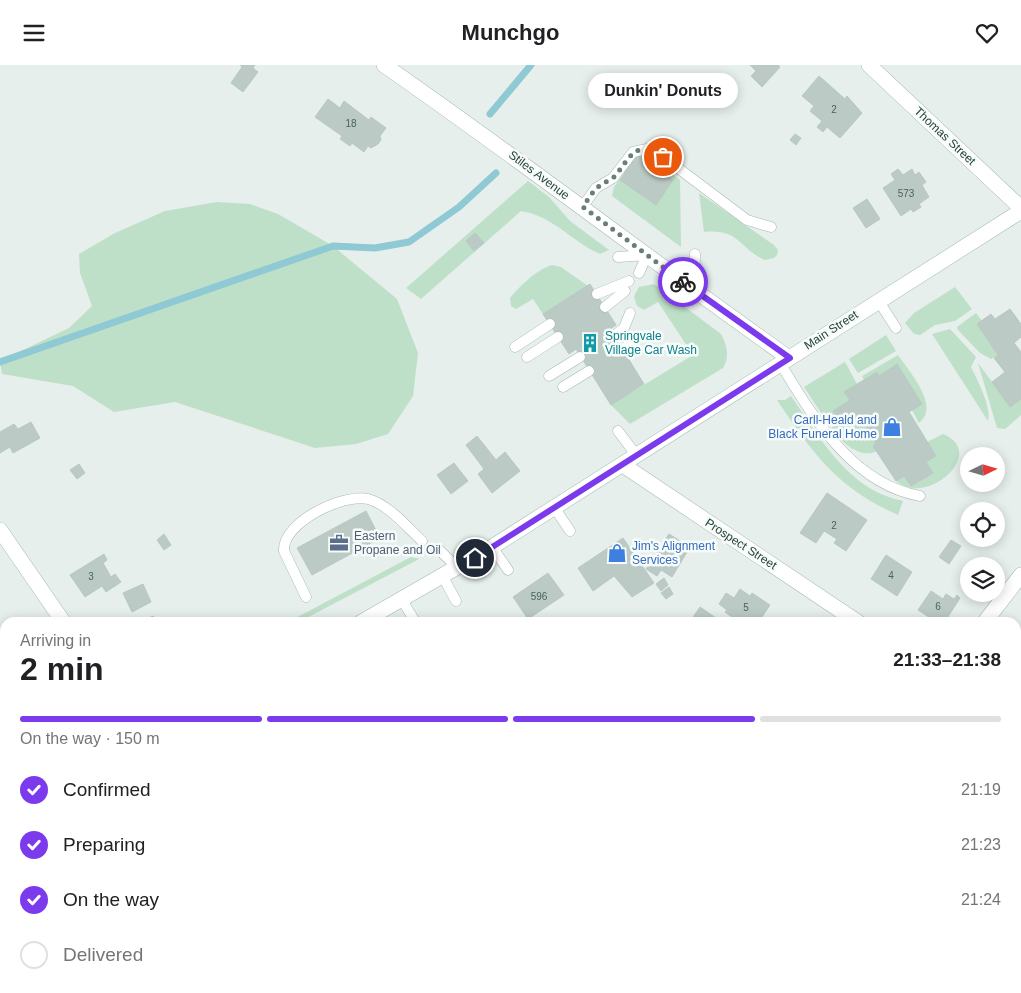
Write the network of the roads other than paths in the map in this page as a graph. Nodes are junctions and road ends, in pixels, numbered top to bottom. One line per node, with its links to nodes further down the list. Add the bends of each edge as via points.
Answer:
1 (384, 65): 3 (street, Stiles Avenue)
2 (869, 65): 4 (street, Thomas Street)
3 (583, 207): 5 (lane, via 596,188 612,178 633,153 647,149 747,220); 7 (street, Stiles Avenue)
4 (1021, 209): 14 (street, Main Street)
5 (771, 227)
6 (695, 254): 12 (lane)
7 (647, 255): 8 (lane); 9 (lane); 12 (street, Stiles Avenue)
8 (618, 257)
9 (639, 273)
10 (630, 281): 13 (lane)
11 (625, 291): 15 (lane)
12 (694, 291): 24 (street, Stiles Avenue)
13 (597, 294)
14 (878, 300): 18 (lane); 24 (street, Main Street)
15 (605, 307)
16 (630, 313): 19 (lane, via 624,328)
17 (550, 324): 21 (lane)
18 (896, 328)
19 (614, 336)
20 (558, 337): 22 (lane)
21 (515, 347)
22 (527, 357)
23 (580, 357): 26 (lane)
24 (785, 361): 29 (street, Main Street); 31 (lane, via 816,419 847,456 900,493)
25 (589, 371): 27 (lane)
26 (549, 376)
27 (563, 387)
28 (618, 431): 29 (lane)
29 (636, 456): 30 (street, Main Street)
30 (623, 465): 32 (street, Main Street); 48 (street, Prospect Street)
31 (920, 496)
32 (554, 507): 34 (lane); 36 (street, Main Street)
33 (0, 530): 45 (street)
34 (570, 531)
35 (422, 541): 42 (lane, via 391,513 368,499 331,504 302,522 284,545)
36 (492, 547): 38 (street, Main Street); 39 (lane)
37 (437, 548): 38 (lane)
38 (458, 568): 41 (street, Main Street)
39 (508, 570)
40 (1021, 575): 49 (street)
41 (443, 577): 43 (street, Main Street); 44 (lane)
42 (306, 597)
43 (402, 600): 46 (street, Main Street); 47 (lane)
44 (456, 601)
45 (60, 617)
46 (371, 617)
47 (412, 617)
48 (850, 617)
49 (989, 617)

